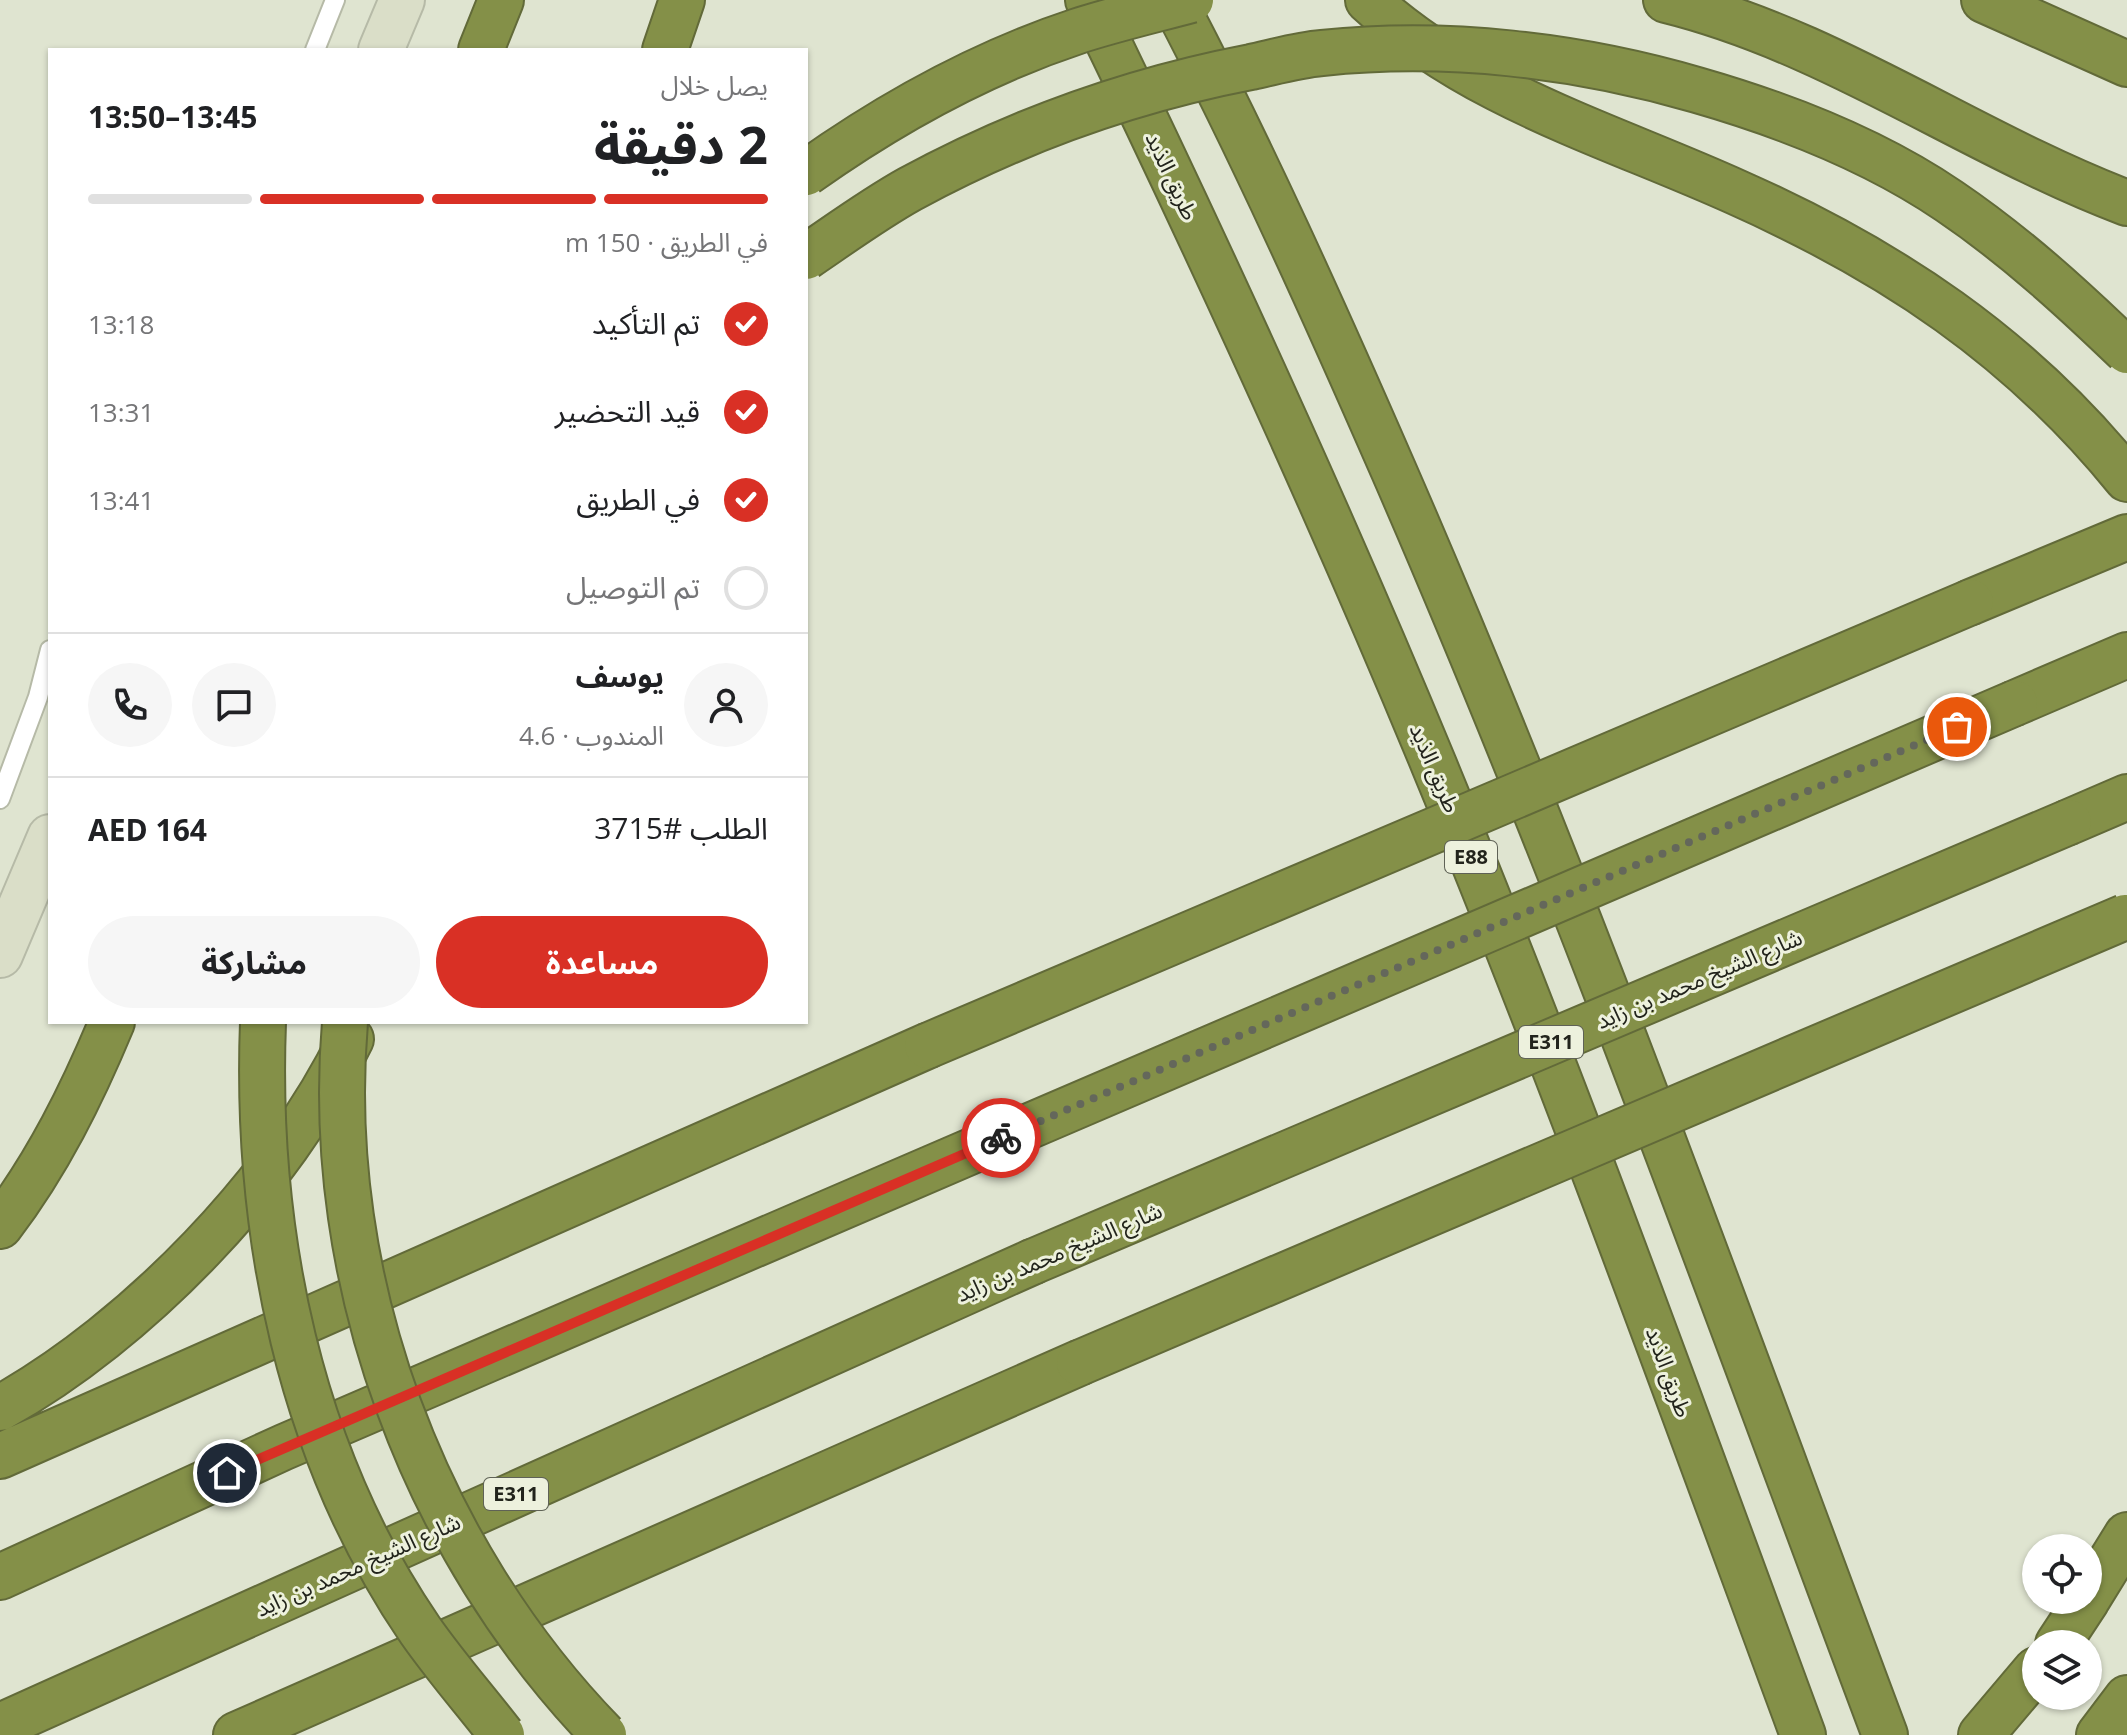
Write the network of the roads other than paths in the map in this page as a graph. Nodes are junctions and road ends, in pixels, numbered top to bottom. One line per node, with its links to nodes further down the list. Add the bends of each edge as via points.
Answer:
1 (335, 0): 11 (lane)
2 (402, 0): 12 (street)
3 (501, 0): 13 (highway)
4 (682, 0): 14 (highway)
5 (1088, 0): 45 (highway, طريق الذيد / E88, via 1263,372 1434,763 1591,1159)
6 (1173, 0): 46 (highway, via 1292,242 1513,754)
7 (1191, 0): 16 (highway, bridge, via 1077,32 963,78 856,137)
8 (1368, 0): 20 (highway, via 1393,24 1493,88 1864,253 1981,332 2086,428)
9 (1666, 0): 17 (highway, via 1765,30 1835,59 2013,155)
10 (1984, 0): 15 (highway)
11 (316, 48)
12 (382, 48)
13 (482, 48)
14 (666, 48)
15 (2127, 64)
16 (808, 172)
17 (2127, 203)
18 (808, 256): 19 (highway, bridge, via 908,190 1039,127 1178,81 1321,53 1430,49 1539,56 1646,75 1735,101 1851,147 1947,200 2047,275)
19 (2127, 351)
20 (2127, 479)
21 (2127, 537): 35 (highway, bridge, via 927,1046)
22 (2127, 655): 38 (highway, bridge, via 284,1447)
23 (48, 658): 25 (lane)
24 (2127, 797): 41 (highway, شارع الشيخ محمد بن زايد / E311, bridge, via 1032,1262)
25 (0, 799)
26 (48, 842): 28 (street)
27 (2126, 916): 42 (highway, bridge, via 1079,1363)
28 (0, 955)
29 (111, 1024): 33 (highway, via 84,1091 28,1189)
30 (263, 1024): 43 (highway, bridge, via 264,1162 275,1255 305,1386 353,1512 420,1629)
31 (345, 1024): 44 (highway, bridge, via 344,1147 354,1240 374,1331 404,1419 441,1504 487,1586 540,1662)
32 (357, 1024): 34 (highway, via 341,1059 280,1154 169,1282 99,1344)
33 (0, 1226)
34 (0, 1408)
35 (0, 1456)
36 (2127, 1535): 37 (highway)
37 (2102, 1575)
38 (0, 1577)
39 (2022, 1687): 47 (highway)
40 (2127, 1698): 48 (highway)
41 (0, 1726)
42 (236, 1735)
43 (502, 1735)
44 (604, 1735)
45 (1803, 1735)
46 (1885, 1735)
47 (1981, 1735)
48 (2099, 1735)

